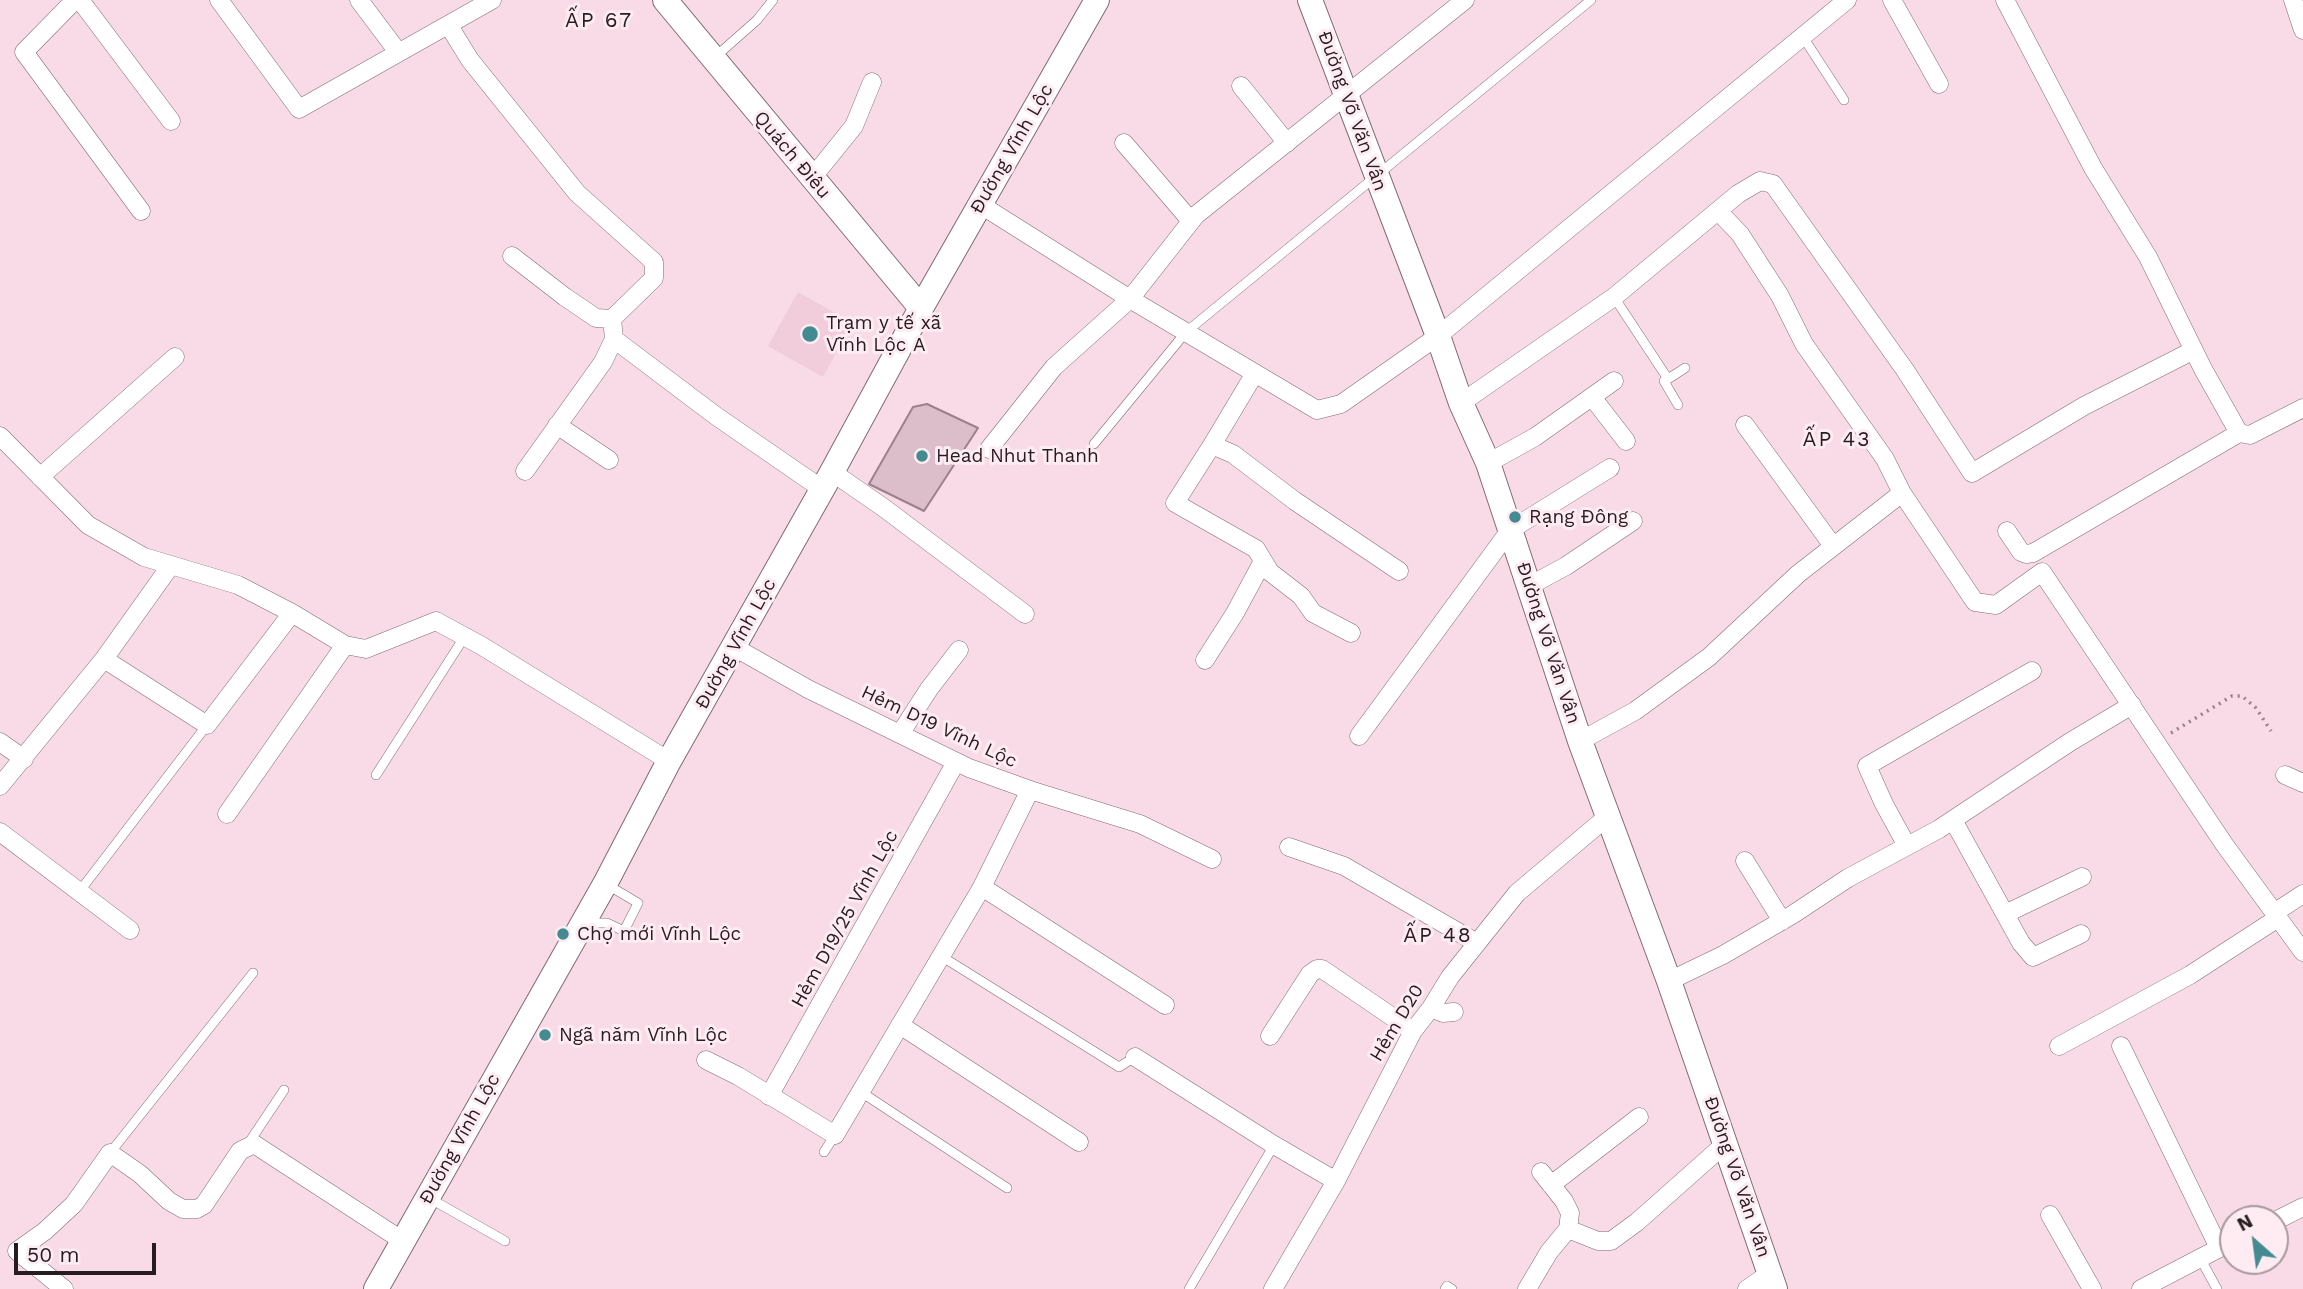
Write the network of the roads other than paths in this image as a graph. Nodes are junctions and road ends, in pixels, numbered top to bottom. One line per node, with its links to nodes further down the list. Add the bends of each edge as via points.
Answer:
1 (77, 0): 26 (street); 32 (street, via 24,52)
2 (219, 0): 19 (street, via 299,109)
3 (359, 0): 19 (street)
4 (492, 0): 15 (street)
5 (664, 0): 20 (main road, Quách Điêu)
6 (773, 0): 20 (lane)
7 (1097, 0): 31 (main road, Đường Vĩnh Lộc)
8 (1310, 0): 24 (main road, Đường Võ Văn Vân)
9 (1465, 0): 24 (street)
10 (1591, 0): 29 (lane)
11 (1847, 0): 18 (street)
12 (1892, 0): 22 (street)
13 (2005, 0): 43 (street, via 2093,168 2148,257)
14 (2293, 0): 17 (street)
15 (462, 7): 16 (street)
16 (449, 26): 19 (street); 39 (street, via 470,60 577,193 654,262 654,278)
17 (2303, 30)
18 (1803, 37): 25 (lane); 41 (street)
19 (398, 52)
20 (713, 60): 30 (main road, Quách Điêu)
21 (872, 82): 30 (street, via 854,126)
22 (1939, 84)
23 (1241, 86): 28 (street)
24 (1346, 97): 28 (street); 29 (main road, Đường Võ Văn Vân)
25 (1844, 100)
26 (171, 121)
27 (1124, 143): 34 (street)
28 (1287, 143): 34 (street)
29 (1375, 176): 40 (lane); 41 (main road, Đường Võ Văn Vân)
30 (812, 178): 38 (main road, Quách Điêu)
31 (981, 205): 37 (street); 38 (main road, Đường Vĩnh Lộc)
32 (141, 211)
33 (1718, 211): 36 (street); 43 (street, via 1760,181 1773,184 1972,473 2084,406); 67 (street, via 1740,234 1804,344 1885,458)
34 (1191, 221): 37 (street)
35 (512, 256): 39 (street, via 596,317)
36 (1614, 297): 47 (lane); 50 (street)
37 (1130, 299): 40 (street); 60 (street, via 1054,367)
38 (920, 309): 66 (main road, Đường Vĩnh Lộc)
39 (612, 319): 42 (street)
40 (1186, 332): 46 (street); 58 (lane)
41 (1438, 336): 46 (street, via 1341,404 1317,410); 50 (main road, Đường Võ Văn Vân)
42 (614, 339): 53 (street, via 603,362); 66 (street, via 716,416)
43 (2194, 350): 55 (street)
44 (175, 357): 65 (street)
45 (1685, 368): 47 (lane)
46 (1255, 373): 59 (street)
47 (1668, 379): 51 (lane, via 1664,381)
48 (1614, 381): 49 (street)
49 (1592, 397): 57 (street); 62 (street)
50 (1461, 403): 62 (main road, Đường Võ Văn Vân)
51 (1678, 405)
52 (2303, 408): 55 (street, via 2250,435)
53 (557, 425): 61 (street); 64 (street)
54 (1745, 425): 71 (street)
55 (2239, 433): 70 (street, via 2033,553 2021,552)
56 (0, 436): 65 (street)
57 (1626, 441)
58 (1094, 444)
59 (1212, 445): 72 (street, via 1175,503 1256,549); 74 (street, via 1233,454)
60 (989, 449)
61 (608, 460)
62 (1488, 463): 69 (main road, Đường Võ Văn Vân)
63 (1609, 468): 69 (street)
64 (525, 471)
65 (40, 477): 73 (street, via 88,525 144,556)
66 (827, 481): 77 (street, via 884,508); 81 (main road, Đường Vĩnh Lộc)
67 (1902, 493): 71 (street); 86 (street, via 1975,602 1996,605 2042,572)
68 (1633, 521): 75 (street)
69 (1510, 530): 75 (main road, Đường Võ Văn Vân); 89 (street)
70 (2007, 531)
71 (1833, 546): 90 (street, via 1709,657 1635,711)
72 (1263, 561): 78 (street, via 1313,613); 84 (street)
73 (171, 565): 76 (street, via 238,584); 83 (street)
74 (1399, 570)
75 (1529, 586): 90 (main road, Đường Võ Văn Vân)
76 (292, 613): 80 (street); 87 (street)
77 (1025, 614)
78 (1351, 634)
79 (466, 636): 80 (street, via 436,621 366,649); 93 (street); 95 (lane)
80 (345, 645): 100 (street)
81 (734, 647): 88 (street, Hẻm D19 Vĩnh Lộc); 93 (main road, Đường Vĩnh Lộc)
82 (959, 650): 88 (street)
83 (103, 659): 87 (street); 92 (street)
84 (1205, 660)
85 (2032, 671): 104 (street, via 1867,766)
86 (2132, 705): 102 (street); 114 (street)
87 (207, 725): 111 (lane)
88 (900, 734): 94 (street, Hẻm D19 Vĩnh Lộc)
89 (1359, 736)
90 (1580, 741): 101 (main road, Đường Võ Văn Vân)
91 (0, 742): 92 (street)
92 (24, 759): 98 (street)
93 (669, 761): 109 (main road, Đường Vĩnh Lộc)
94 (956, 762): 99 (street, Hẻm D19 Vĩnh Lộc); 134 (street, Hẻm D19/25 Vĩnh Lộc)
95 (376, 775)
96 (2285, 775): 97 (street)
97 (2303, 783)
98 (0, 786)
99 (1030, 790): 106 (street, Hẻm D19 Vĩnh Lộc, via 1140,824); 110 (street)
100 (227, 814)
101 (1607, 817): 119 (street, Hẻm D20, via 1517,894); 123 (main road, Đường Võ Văn Vân)
102 (1953, 820): 104 (street); 113 (street)
103 (0, 832): 111 (street)
104 (1907, 846): 115 (street)
105 (1289, 847): 119 (street, via 1344,866)
106 (1212, 859)
107 (1745, 861): 115 (street)
108 (2082, 877): 113 (street)
109 (605, 884): 116 (main road, Đường Vĩnh Lộc); 116 (lane, via 638,903 624,931 607,923)
110 (982, 887): 121 (street); 124 (street)
111 (79, 892): 117 (street)
112 (2303, 894): 114 (street)
113 (2005, 914): 118 (street, via 2033,957)
114 (2276, 916): 120 (street); 128 (street, via 2190,975)
115 (1782, 921): 123 (street)
116 (581, 922): 145 (main road, Đường Vĩnh Lộc)
117 (130, 930)
118 (2081, 934)
119 (1477, 943): 126 (street, Hẻm D20, via 1450,978 1443,1011)
120 (2303, 952)
121 (941, 956): 125 (street); 130 (lane, via 1119,1067)
122 (254, 972): 142 (lane)
123 (1669, 981): 138 (main road, Đường Võ Văn Vân)
124 (1165, 1005)
125 (900, 1025): 133 (street); 137 (street)
126 (1413, 1031): 127 (street, via 1317,969); 143 (street, Hẻm D20)
127 (1270, 1036)
128 (2059, 1045)
129 (2121, 1046): 148 (street)
130 (1135, 1056): 139 (street)
131 (706, 1060): 134 (street)
132 (284, 1090): 140 (lane)
133 (861, 1092): 136 (street); 144 (lane)
134 (769, 1096): 136 (street)
135 (1639, 1118): 147 (street, via 1546,1179 1570,1213)
136 (835, 1135): 141 (lane)
137 (1079, 1142)
138 (1726, 1143): 147 (street, via 1611,1241); 153 (main road, Đường Võ Văn Vân)
139 (1274, 1145): 143 (street); 156 (lane)
140 (247, 1146): 142 (street, via 197,1209 183,1209 169,1201); 149 (street, via 262,1147)
141 (824, 1152)
142 (110, 1153): 154 (street, via 74,1204 17,1251)
143 (1336, 1181): 157 (street, Hẻm D20)
144 (1007, 1188)
145 (427, 1198): 149 (main road, Đường Vĩnh Lộc); 150 (lane)
146 (2050, 1215): 162 (street)
147 (1568, 1229): 160 (street)
148 (2219, 1232)
149 (403, 1241): 155 (main road, Đường Vĩnh Lộc)
150 (505, 1241)
151 (2219, 1248): 152 (street)
152 (2200, 1258): 163 (street); 164 (lane)
153 (1772, 1281): 161 (street)
154 (64, 1289)
155 (376, 1289)
156 (1189, 1289)
157 (1273, 1289)
158 (1445, 1289): 159 (lane)
159 (1452, 1289)
160 (1527, 1289)
161 (1747, 1289)
162 (2092, 1289)
163 (2141, 1289)
164 (2217, 1289)

